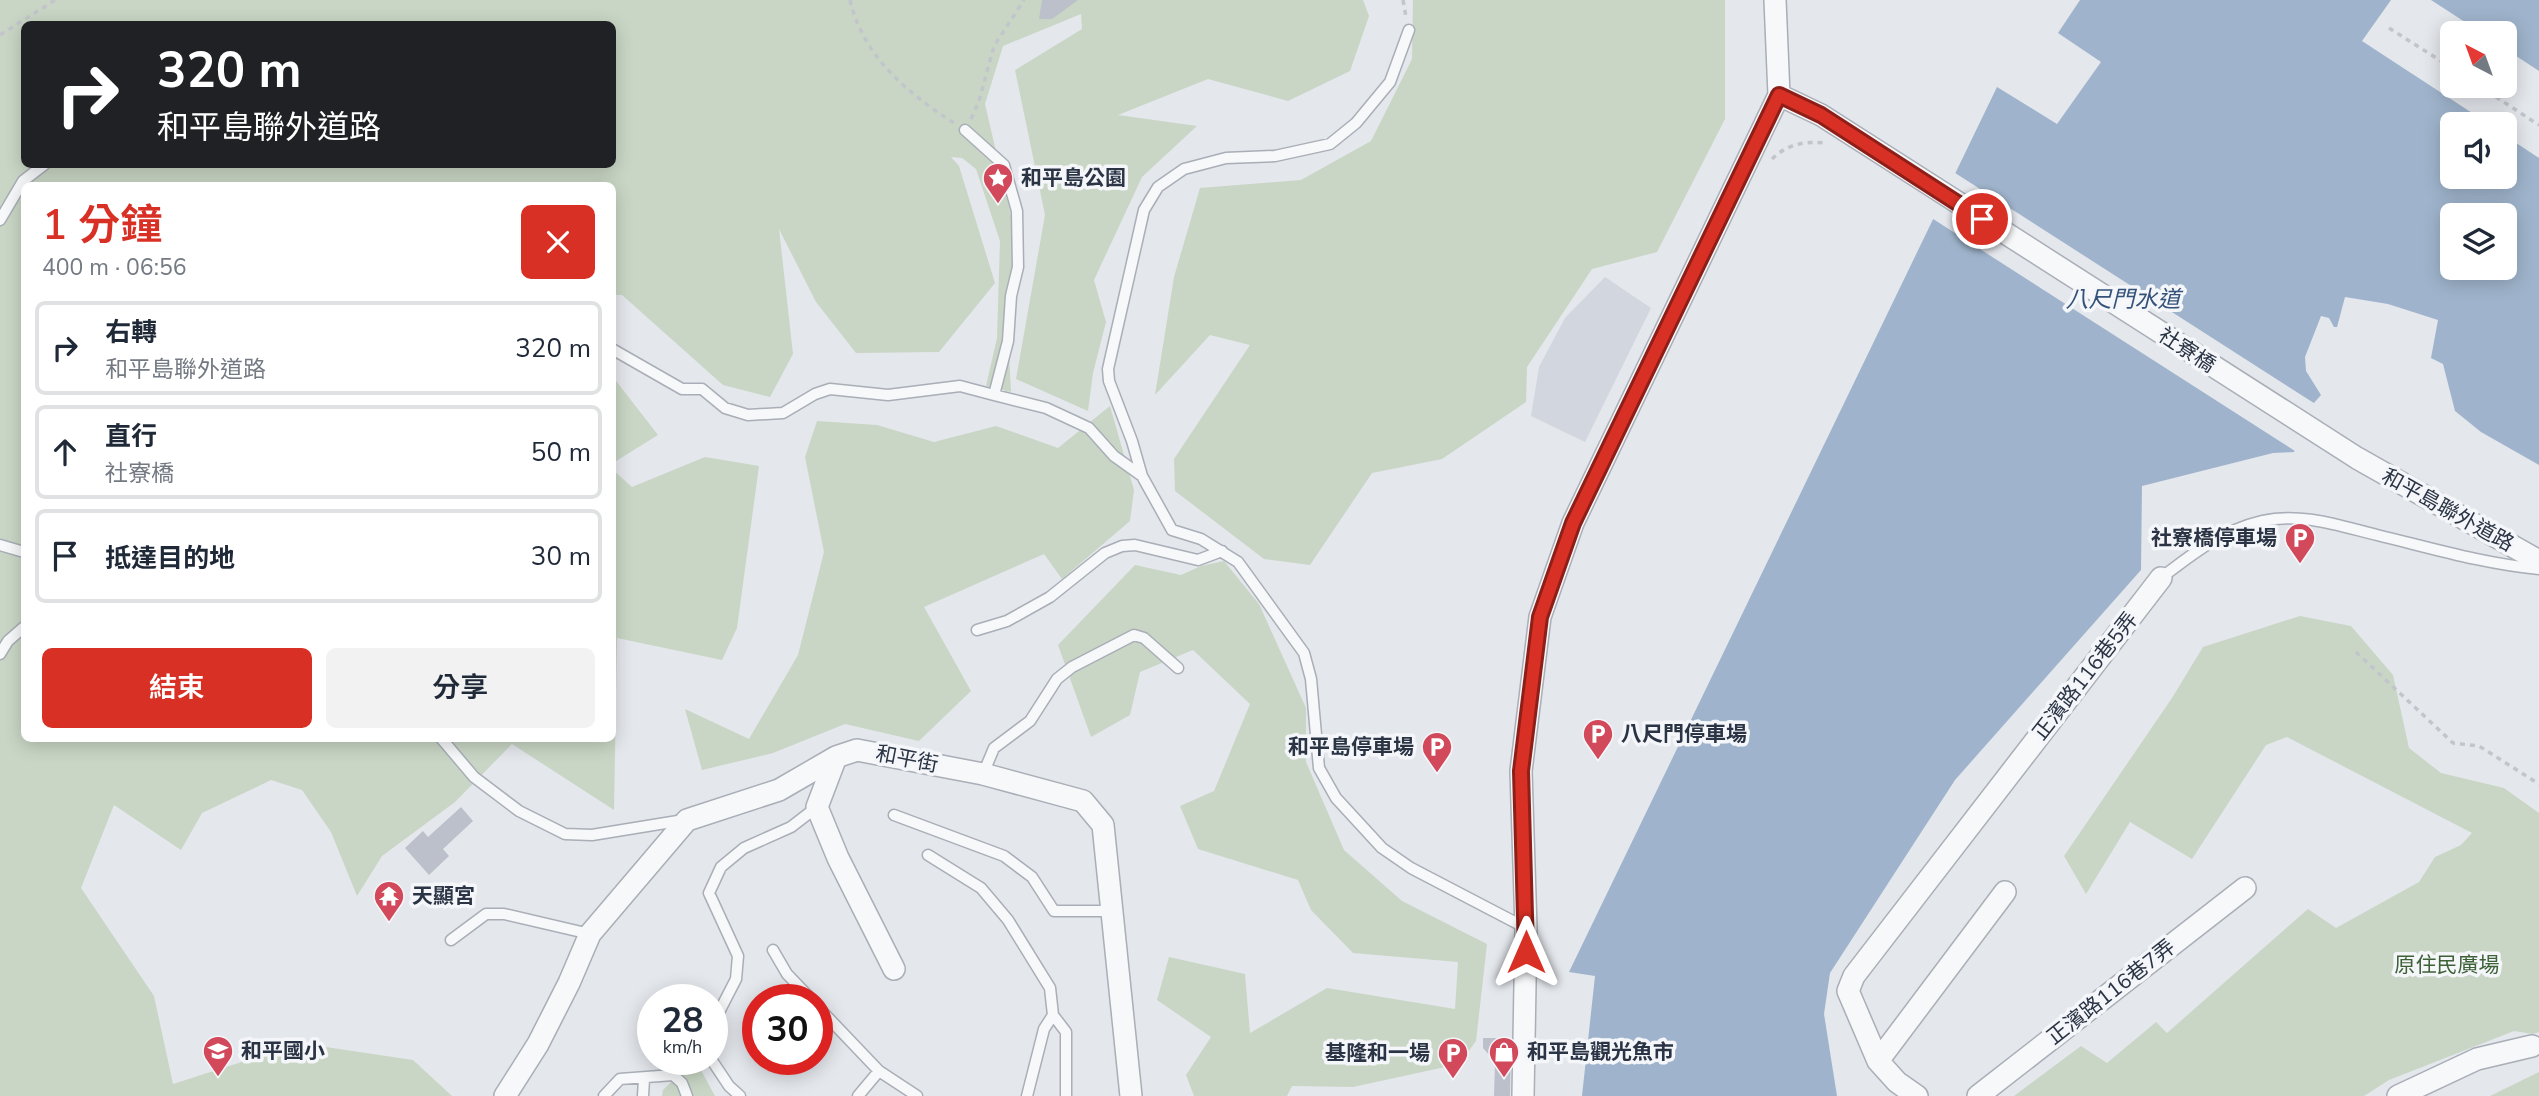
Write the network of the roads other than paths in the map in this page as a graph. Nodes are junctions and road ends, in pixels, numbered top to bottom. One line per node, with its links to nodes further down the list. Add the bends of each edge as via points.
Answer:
1 (1775, 0): 3 (street)
2 (1409, 30): 12 (lane, via 1390,82 1356,123 1330,144 1275,156 1226,158 1184,169 1158,187 1144,210 1108,369)
3 (1779, 95): 11 (street, 社寮橋, via 1821,115); 33 (street, via 1573,523 1540,617 1521,771)
4 (965, 130): 10 (lane, via 1004,165 1017,211 1018,267)
5 (41, 168): 6 (lane)
6 (22, 182)
7 (21, 184): 8 (lane)
8 (0, 220)
9 (616, 351): 10 (lane, via 682,389 702,389 725,408 748,415 783,413 830,389 888,395 960,386)
10 (995, 395): 12 (lane, via 1046,408 1089,428 1114,456)
11 (2357, 458): 16 (street, 和平島聯外道路)
12 (1142, 476): 15 (lane, via 1172,530)
13 (0, 545): 14 (lane)
14 (21, 551)
15 (1222, 551): 20 (lane, via 1198,560 1122,546 1104,553 1050,597 1007,621); 33 (lane, via 1238,562 1304,653 1319,768 1336,798 1382,848 1411,868)
16 (2539, 561)
17 (2539, 569): 18 (lane, 正濱路116巷5弄, via 2504,566 2291,517 2235,530)
18 (2161, 578): 43 (street, 正濱路116巷5弄, via 1854,976 1848,991)
19 (21, 630): 21 (lane)
20 (977, 630)
21 (0, 654)
22 (1178, 668): 25 (lane, via 1144,638 1134,635 1072,667 1057,679 1030,721 994,748)
23 (444, 742): 28 (lane, via 474,777 519,811 565,834 592,835)
24 (836, 757): 25 (street, 和平街, via 857,750); 26 (street); 28 (street, 和平街, via 779,790)
25 (983, 774): 32 (street, 和平街, via 1083,801 1103,825)
26 (817, 807): 37 (street); 39 (lane, via 792,827 744,848 722,867 709,892 738,956 736,979)
27 (894, 815): 32 (lane, via 1004,856 1032,877 1054,911)
28 (687, 820): 34 (street)
29 (928, 855): 40 (lane, via 981,888 1008,920 1050,989)
30 (2245, 888): 59 (street, 正濱路116巷7弄)
31 (2005, 892): 43 (street)
32 (1111, 911): 56 (street, 和平街)
33 (1526, 928): 57 (street)
34 (590, 934): 35 (lane, via 486,914); 47 (street, via 550,1020)
35 (451, 940)
36 (773, 950): 38 (lane)
37 (894, 969)
38 (797, 984)
39 (728, 995)
40 (1053, 1015): 54 (lane, via 1044,1030); 55 (lane, via 1066,1032)
41 (833, 1023): 44 (lane)
42 (2536, 1044): 60 (street, via 2477,1059)
43 (1878, 1061): 58 (street, 正濱路116巷5弄)
44 (879, 1071): 52 (lane); 53 (lane)
45 (723, 1075): 51 (lane)
46 (643, 1079): 48 (lane, via 620,1079); 49 (lane); 50 (lane, via 673,1075)
47 (505, 1096)
48 (604, 1096)
49 (643, 1096)
50 (687, 1096)
51 (740, 1096)
52 (859, 1096)
53 (917, 1096)
54 (1027, 1096)
55 (1066, 1096)
56 (1131, 1096)
57 (1523, 1096)
58 (1917, 1096)
59 (1978, 1096)
60 (2398, 1096)

